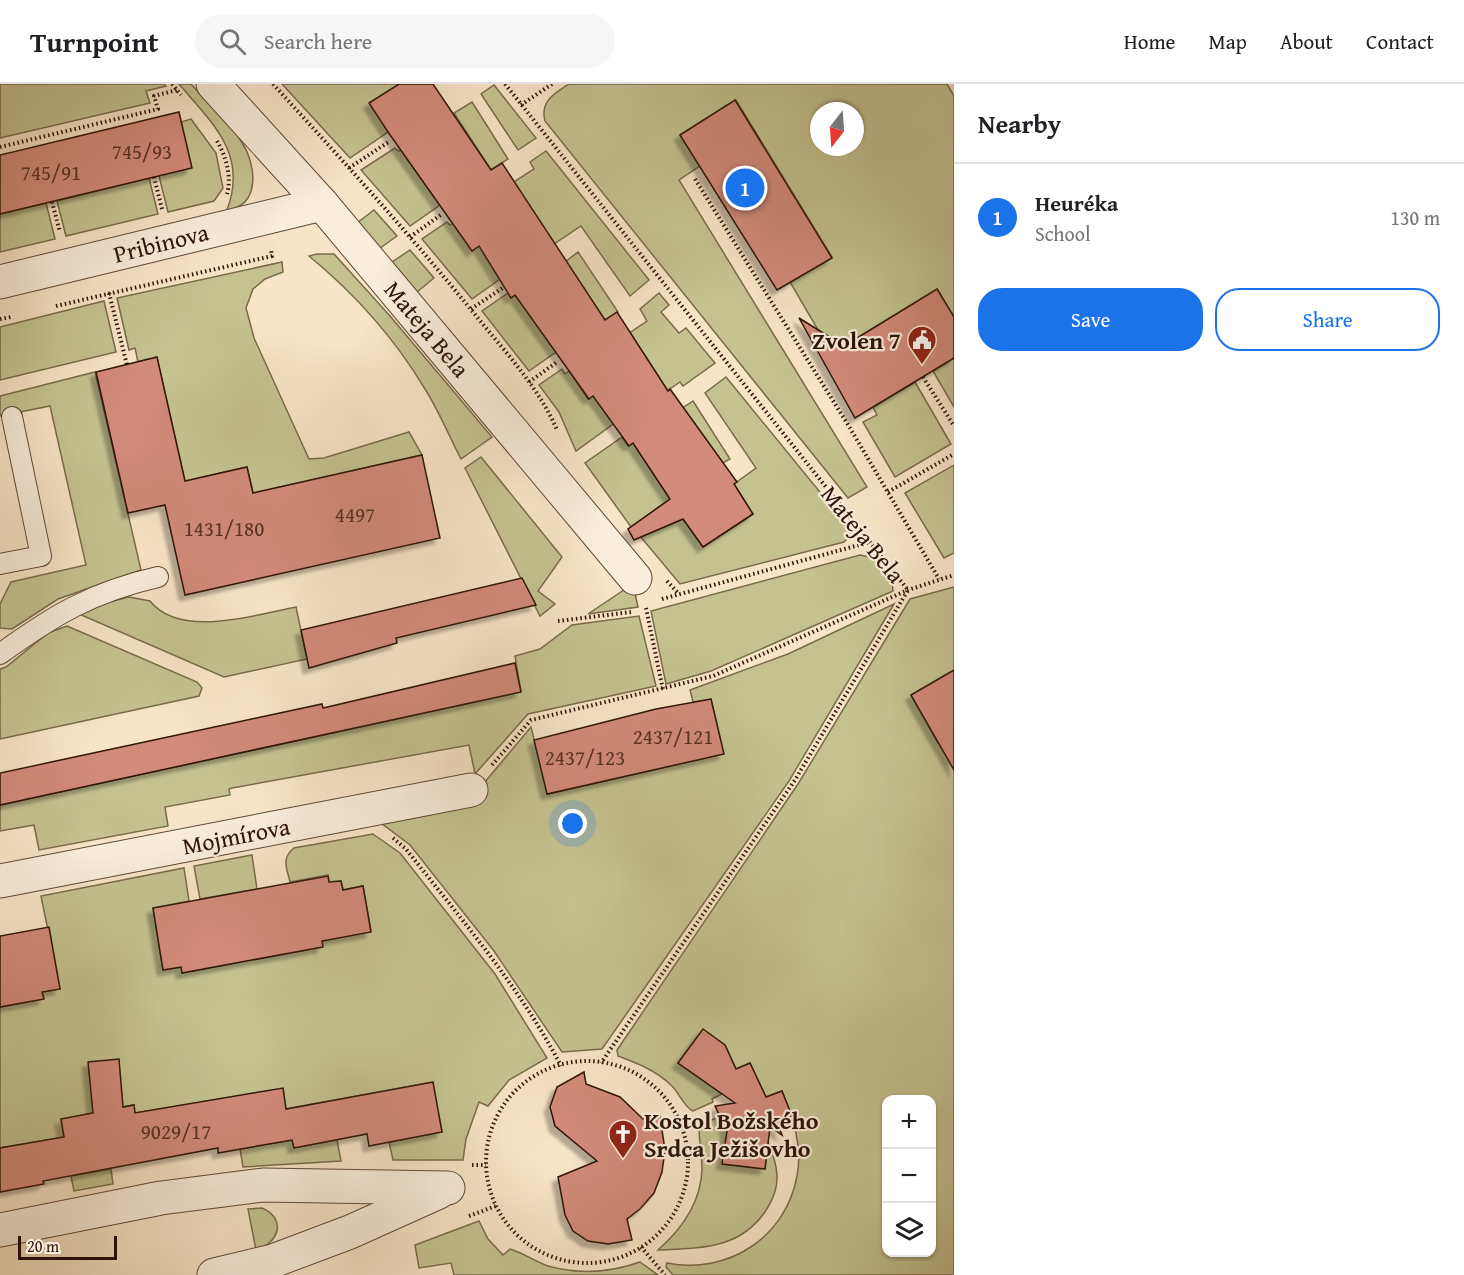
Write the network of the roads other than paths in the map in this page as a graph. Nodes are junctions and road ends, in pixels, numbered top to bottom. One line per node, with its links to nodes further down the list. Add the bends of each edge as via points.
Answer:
1 (213, 84): 2 (street, Mateja Bela)
2 (322, 204): 3 (street, Pribinova); 7 (street, Mateja Bela)
3 (0, 282)
4 (12, 417): 5 (lane, via 41,555)
5 (0, 564)
6 (158, 577): 8 (lane, via 85,599)
7 (635, 578)
8 (0, 654)
9 (471, 790): 10 (street, Mojmírova)
10 (0, 881)
11 (0, 1230): 12 (street, via 162,1198 263,1185 448,1188 273,1261)
12 (214, 1275)

